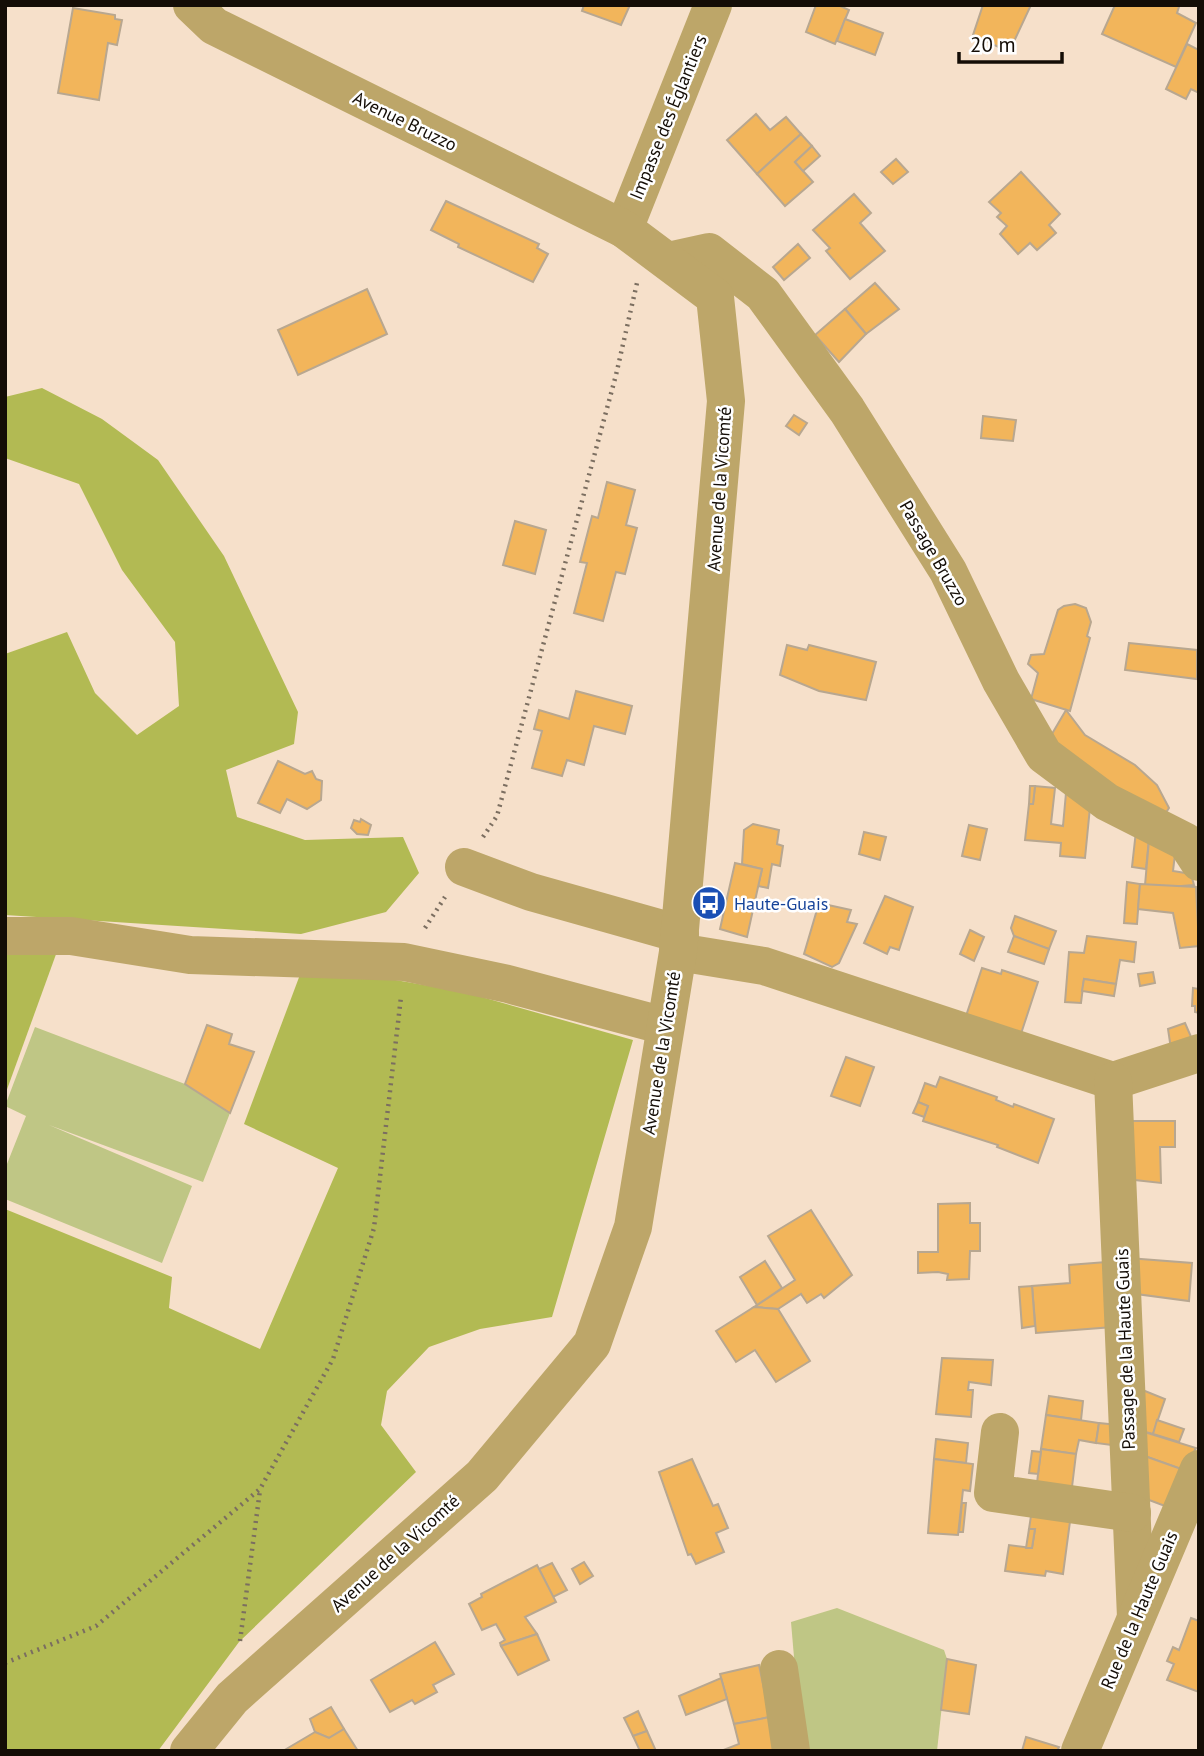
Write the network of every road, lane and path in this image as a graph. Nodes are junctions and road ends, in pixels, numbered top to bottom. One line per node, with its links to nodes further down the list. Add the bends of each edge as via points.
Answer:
1 (192, 5): 3 (street, Avenue Bruzzo, via 214,26)
2 (713, 5): 3 (street, Impasse des Églantiers)
3 (624, 229): 4 (street, Avenue de la Vicomté)
4 (668, 261): 5 (street, Passage Bruzzo, via 709,252 763,294 847,410 948,571 1001,681 1044,755 1107,802 1186,842); 6 (path, via 638,277 616,375 496,816); 8 (street, Avenue de la Vicomté, via 715,297 726,401)
5 (1199, 862)
6 (464, 867): 8 (street); 9 (path)
7 (5, 936): 9 (street, via 71,936 190,955)
8 (679, 943): 10 (street, Avenue de la Vicomté); 12 (street, via 764,966)
9 (404, 962): 10 (street); 15 (path, via 374,1228 333,1359)
10 (665, 1026): 20 (street, Avenue de la Vicomté, via 633,1227 592,1344 482,1476)
11 (1199, 1053): 12 (street)
12 (1114, 1081): 16 (street, Passage de la Haute Guais)
13 (1000, 1432): 16 (street, via 993,1493)
14 (1199, 1469): 17 (street, Rue de la Haute Guais)
15 (260, 1489): 18 (path, via 96,1626); 20 (path)
16 (1132, 1513): 17 (street, Passage de la Haute Guais)
17 (1136, 1617): 23 (street, Rue de la Haute Guais)
18 (5, 1662)
19 (779, 1669): 22 (street)
20 (232, 1698): 21 (street, Avenue de la Vicomté)
21 (189, 1751)
22 (790, 1751)
23 (1080, 1751)

